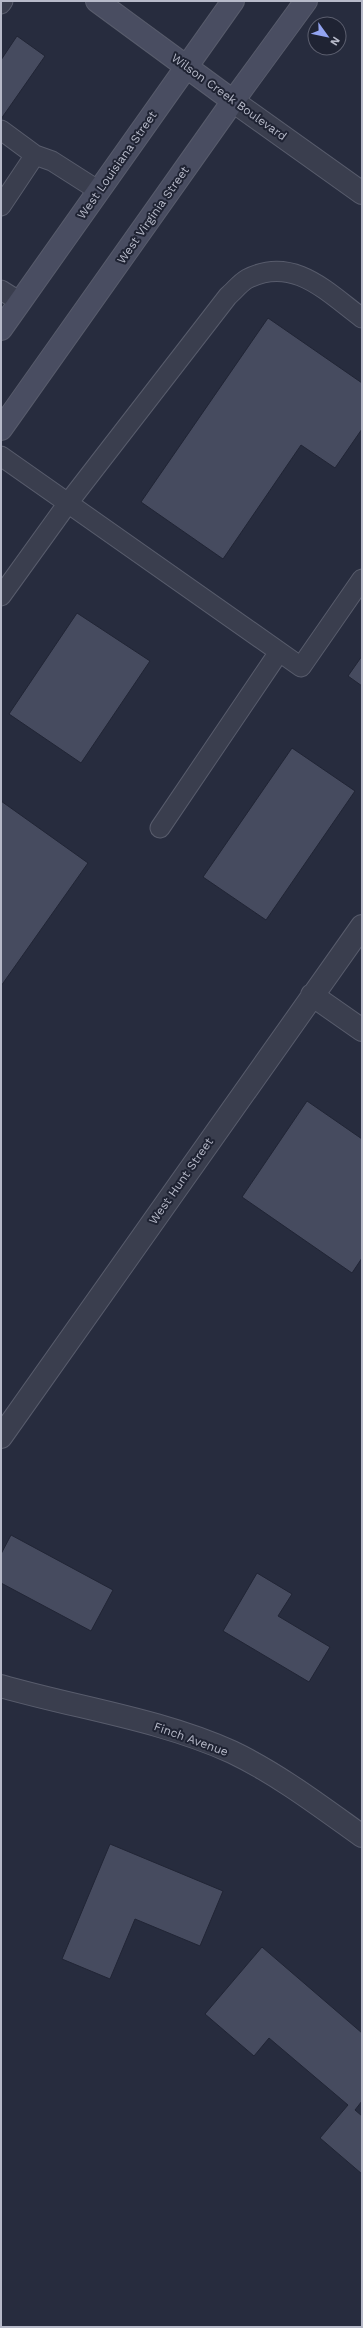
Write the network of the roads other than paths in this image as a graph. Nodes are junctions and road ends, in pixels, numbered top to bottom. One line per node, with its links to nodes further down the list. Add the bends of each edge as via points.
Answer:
1 (3, 1): 5 (lane)
2 (97, 1): 6 (main road, Wilson Creek Boulevard)
3 (233, 1): 6 (main road, West Louisiana Street)
4 (306, 1): 7 (main road, West Virginia Street)
5 (1, 4)
6 (186, 67): 7 (main road, Wilson Creek Boulevard); 10 (main road, West Louisiana Street)
7 (233, 101): 11 (street, Wilson Creek Boulevard); 17 (main road, West Virginia Street)
8 (1, 130): 9 (lane)
9 (35, 155): 10 (lane, via 52,161); 12 (lane)
10 (99, 191): 14 (main road, West Louisiana Street)
11 (362, 193)
12 (1, 206)
13 (1, 290): 14 (lane)
14 (20, 302): 16 (main road, West Louisiana Street)
15 (362, 318): 19 (lane, via 306,277 290,271 269,271 246,279 228,296)
16 (1, 330)
17 (1, 429)
18 (1, 456): 19 (lane)
19 (68, 503): 21 (lane); 22 (lane)
20 (362, 579): 22 (lane, via 301,667)
21 (1, 596)
22 (279, 652): 23 (lane)
23 (160, 828)
24 (362, 926): 25 (street, West Hunt Street)
25 (312, 994): 26 (street); 27 (street, West Hunt Street)
26 (362, 1030)
27 (1, 1437)
28 (1, 1686): 29 (street, Finch Avenue, via 163,1727 232,1752 300,1791)
29 (362, 1836)

